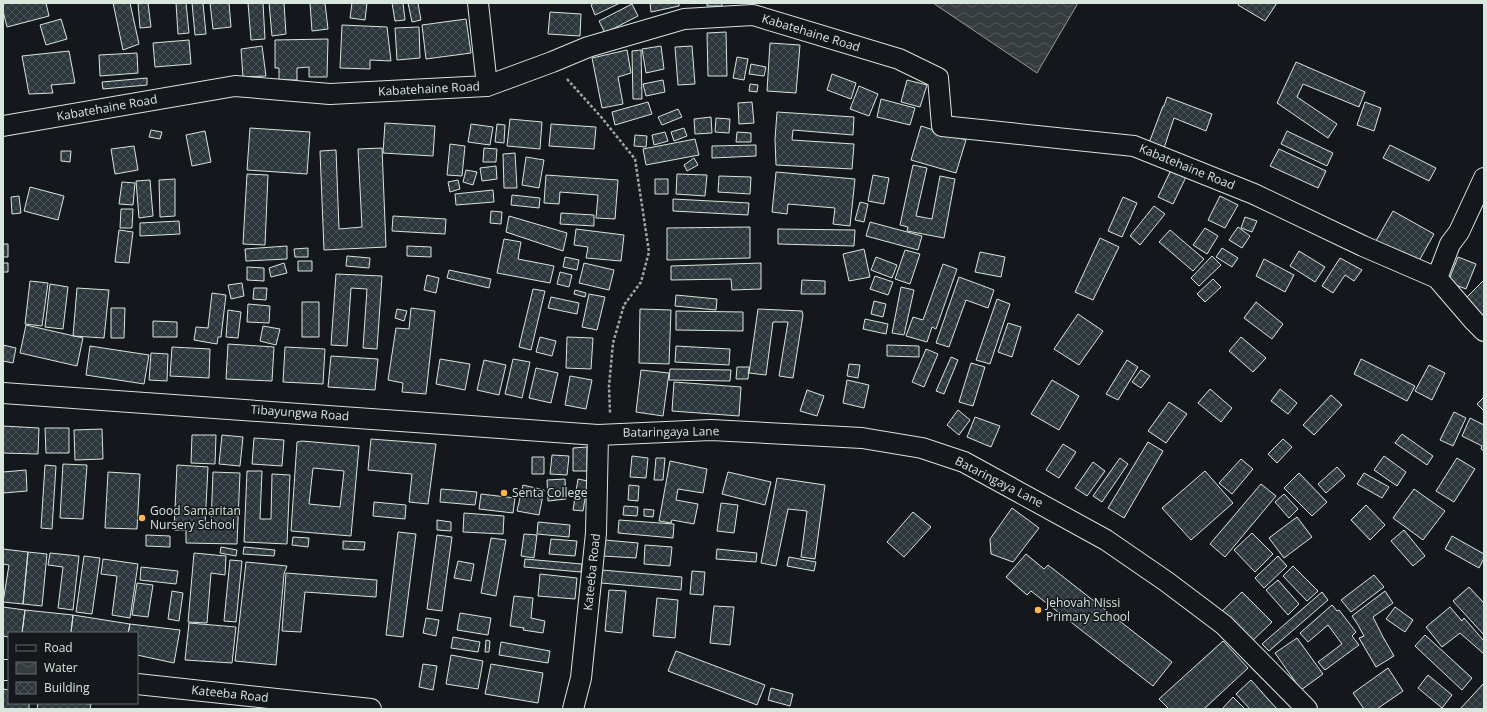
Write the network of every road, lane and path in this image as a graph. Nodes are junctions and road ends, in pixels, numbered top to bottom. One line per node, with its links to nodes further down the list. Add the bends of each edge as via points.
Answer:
1 (478, 3): 3 (street)
2 (552, 62): 3 (street, Kabatehaine Road); 6 (street, Kabatehaine Road, via 588,47 684,19 753,15 899,59 938,78 942,126 1134,146 1254,194); 9 (path, via 635,159 649,252 641,282 624,306 613,343)
3 (487, 86): 4 (street, Kabatehaine Road, via 330,94 235,86)
4 (3, 126)
5 (1484, 178): 6 (street, via 1459,232 1450,244)
6 (1437, 278): 7 (street)
7 (1484, 331)
8 (3, 393): 9 (street, Tibayungwa Road)
9 (604, 434): 12 (street, Kateeba Road, via 581,678); 13 (street, Bataringaya Lane, via 711,430 862,438 922,448 964,462 1106,540 1167,582 1224,625)
10 (138, 684): 11 (street, Kateeba Road)
11 (371, 709)
12 (573, 709)
13 (1307, 709)

